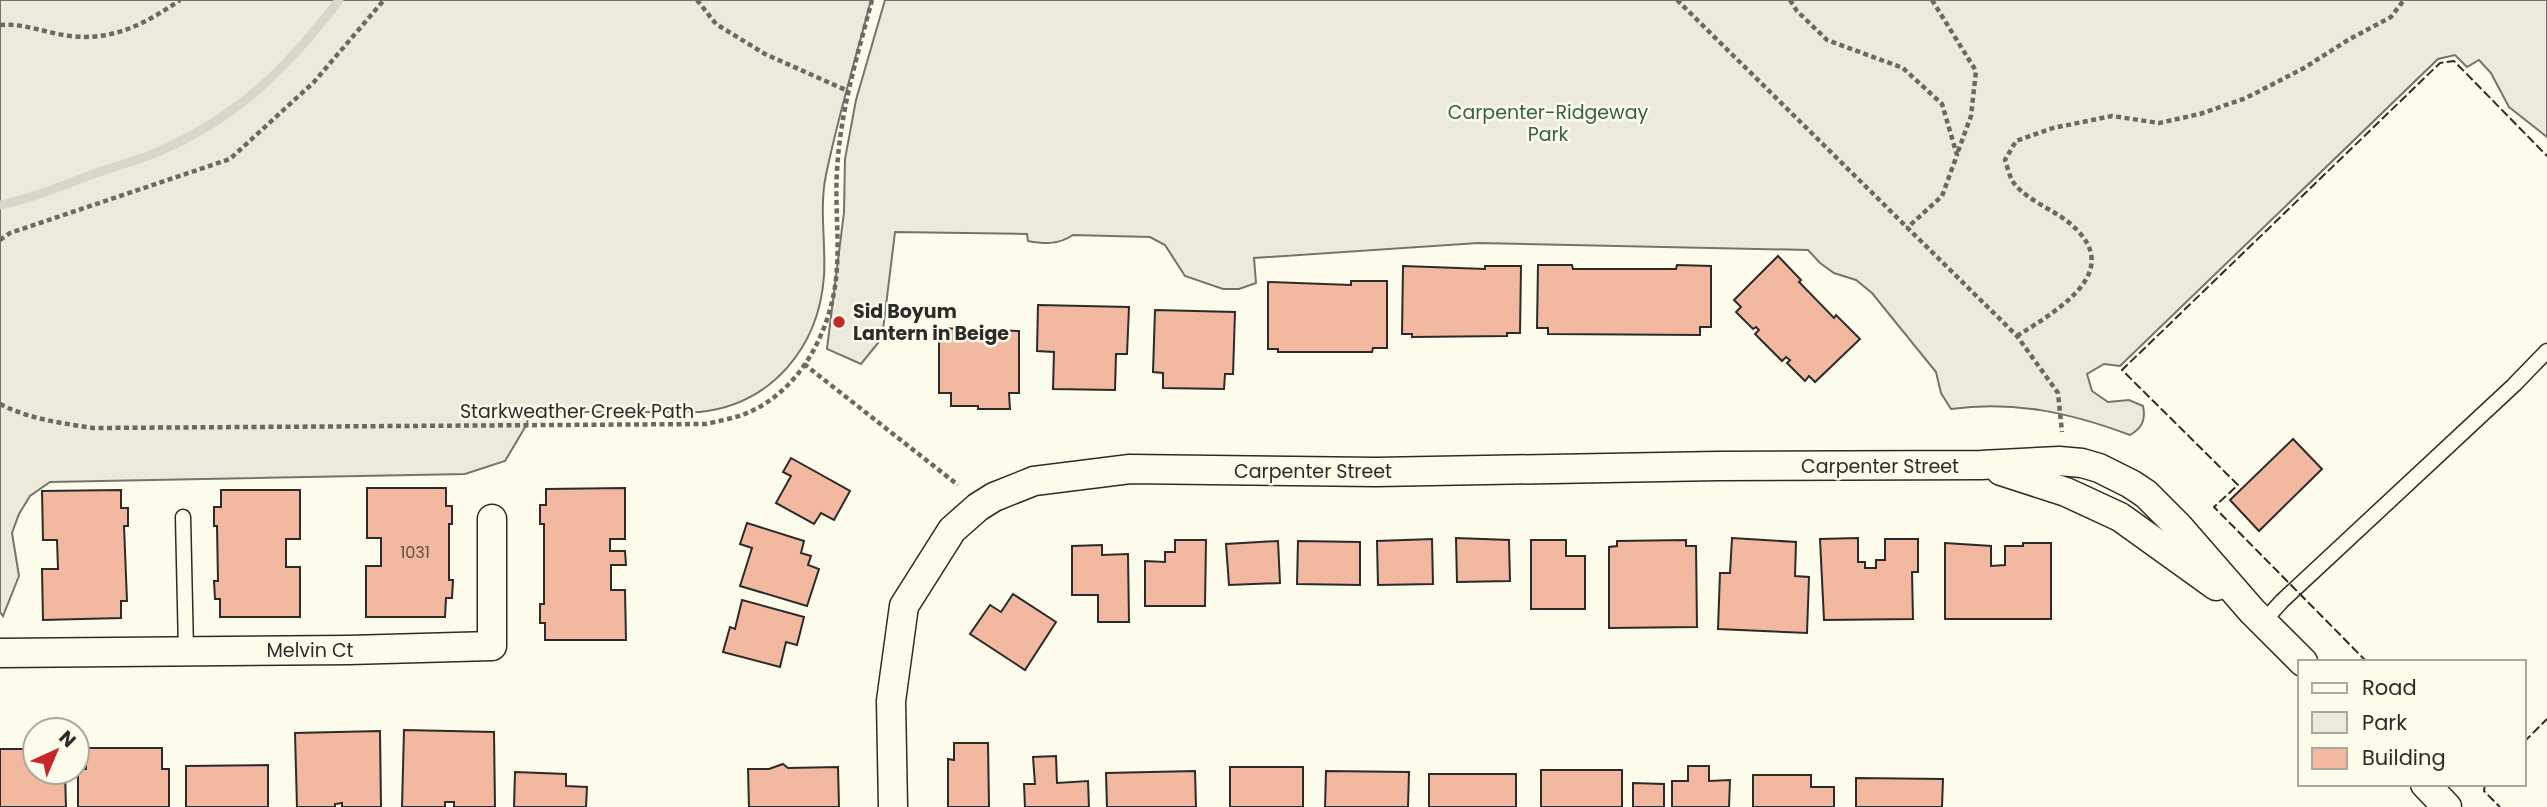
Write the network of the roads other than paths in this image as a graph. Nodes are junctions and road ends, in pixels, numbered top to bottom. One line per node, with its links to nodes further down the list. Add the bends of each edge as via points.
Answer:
1 (2547, 351): 4 (lane, via 2282,601)
2 (183, 517): 5 (lane)
3 (492, 519): 5 (street, Melvin Ct, via 492,646)
4 (2258, 617): 7 (street, Carpenter Street); 9 (street, Carpenter Street, via 2146,494 2082,463 1376,472 1130,470 1034,481 978,507 952,530 904,606 891,701)
5 (186, 650): 6 (street, Melvin Ct)
6 (0, 653)
7 (2301, 660)
8 (2427, 786): 10 (street)
9 (893, 807)
10 (2447, 807)

